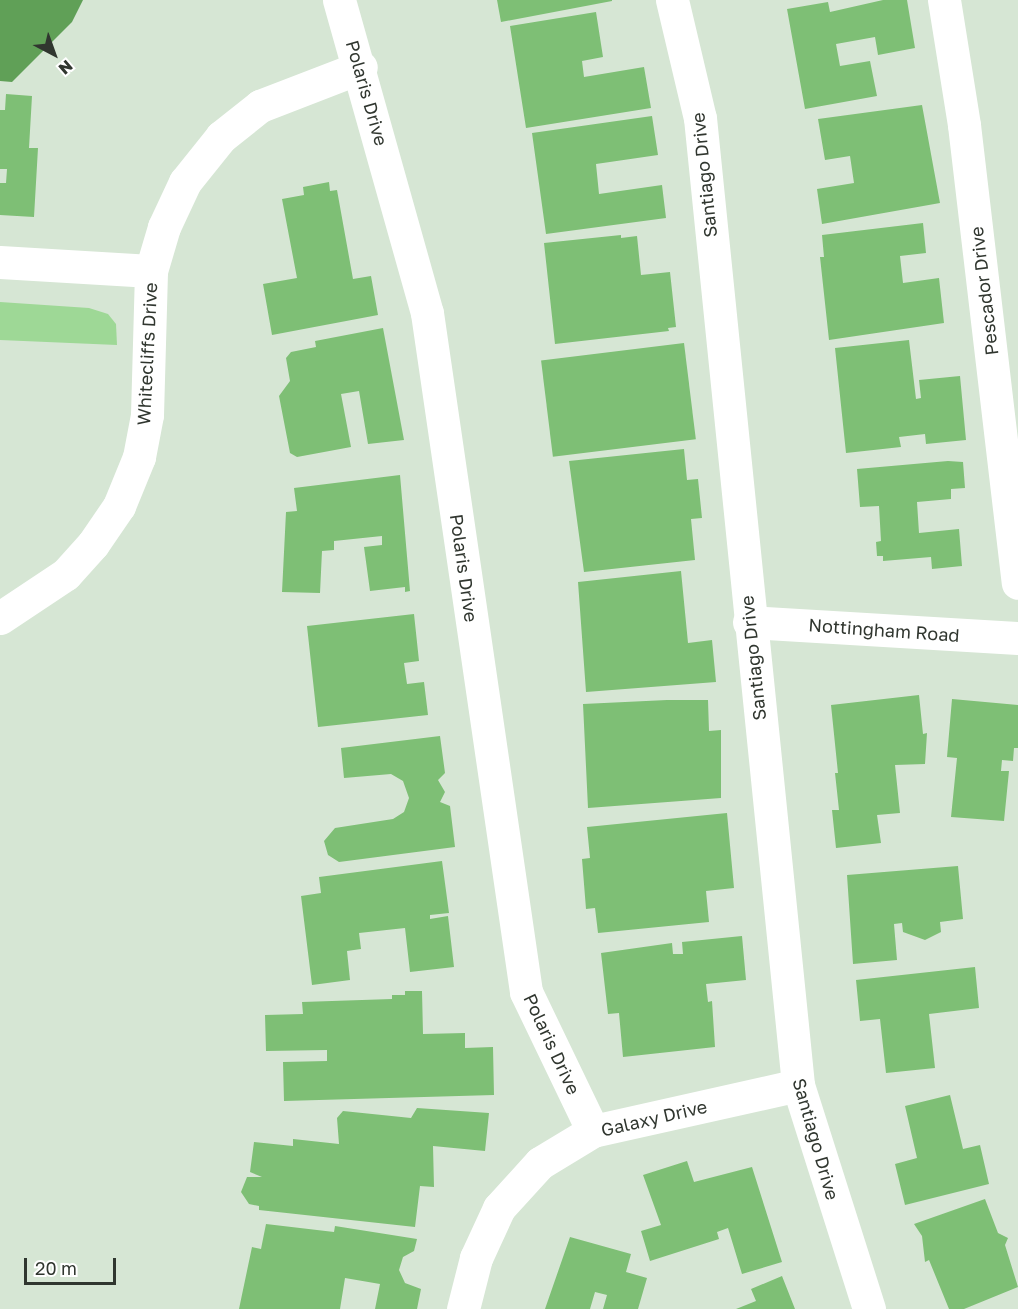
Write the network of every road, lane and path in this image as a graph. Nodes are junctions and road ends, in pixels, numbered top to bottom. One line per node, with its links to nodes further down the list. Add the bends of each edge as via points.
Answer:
1 (339, 0): 4 (street, Polaris Drive)
2 (672, 0): 9 (street, Santiago Drive, via 700,118)
3 (944, 0): 7 (street, Pescador Drive, via 964,125)
4 (361, 67): 6 (street, Whitecliffs Drive, via 260,106 221,138 185,182 164,227); 12 (street, Polaris Drive, via 427,313 526,992)
5 (0, 262): 6 (street)
6 (151, 271): 8 (street, Whitecliffs Drive, via 147,415 140,457 119,506 66,574)
7 (1018, 584)
8 (0, 618)
9 (749, 622): 10 (street, Nottingham Road); 11 (street, Santiago Drive)
10 (1018, 638)
11 (798, 1085): 12 (street, Galaxy Drive); 14 (street, Santiago Drive)
12 (593, 1131): 13 (street, Galaxy Drive, via 540,1163 499,1208 476,1258)
13 (463, 1309)
14 (869, 1309)

